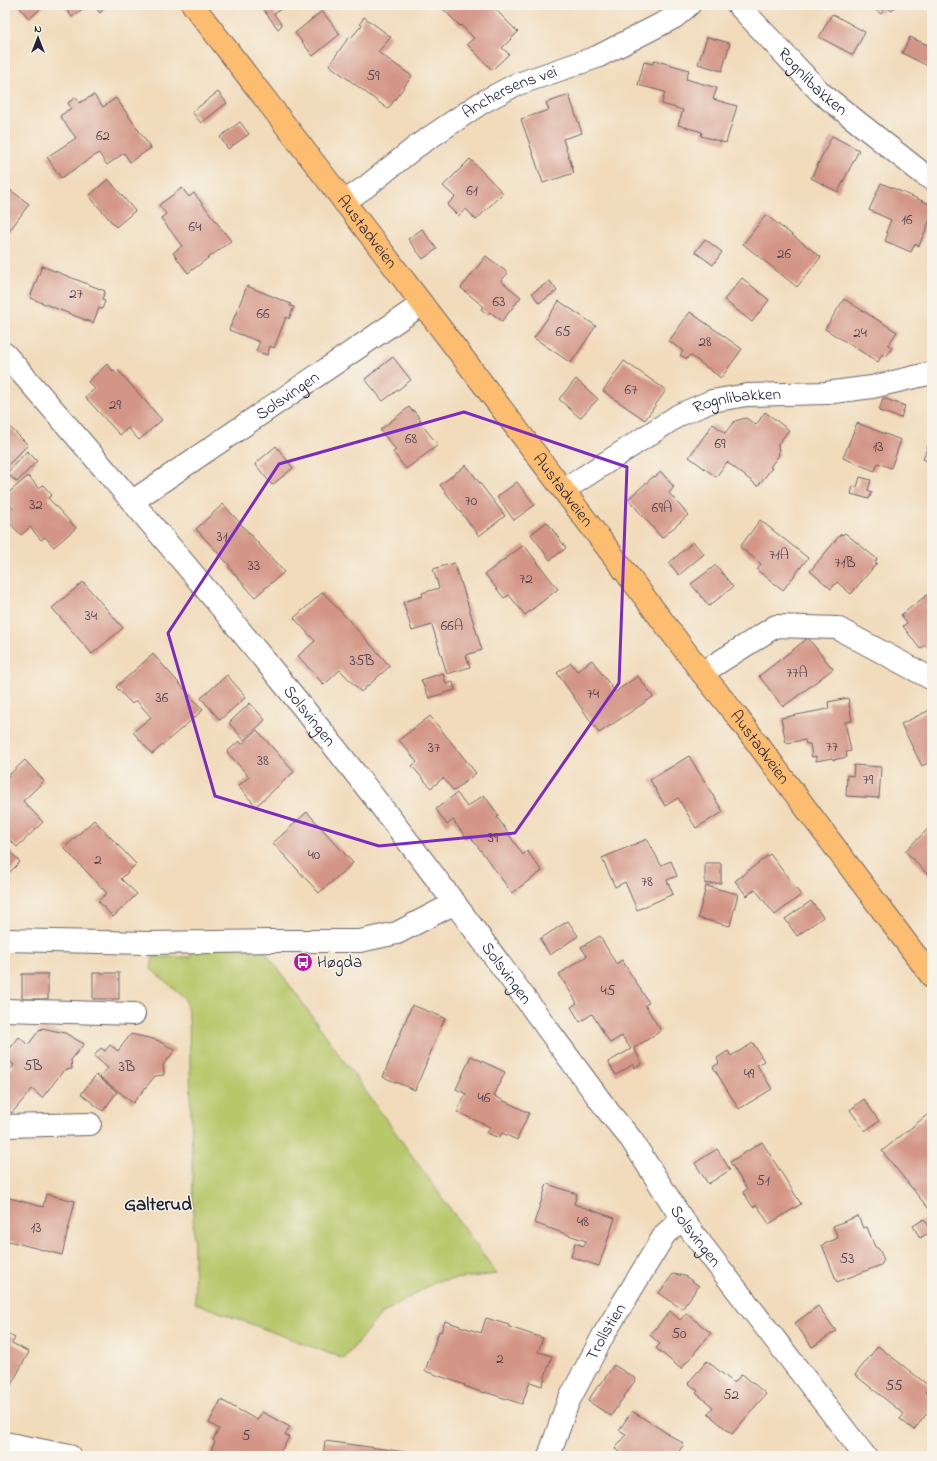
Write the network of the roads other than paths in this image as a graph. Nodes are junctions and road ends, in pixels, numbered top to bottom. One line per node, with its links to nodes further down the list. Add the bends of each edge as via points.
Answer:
1 (193, 5): 5 (main road, Austadveien)
2 (689, 5): 5 (street, Anchersens vei, via 675,17 596,58 515,85 481,103 417,146)
3 (738, 5): 4 (street, Rognlibakken, via 821,93)
4 (932, 179)
5 (344, 202): 6 (main road, Austadveien)
6 (422, 304): 9 (main road, Austadveien); 10 (street, Solsvingen)
7 (5, 354): 10 (street, Solsvingen)
8 (932, 373): 9 (street, Rognlibakken, via 872,387 826,393 747,395 712,402 680,415)
9 (564, 490): 11 (main road, Austadveien)
10 (133, 502): 13 (street, Solsvingen, via 344,759)
11 (702, 673): 12 (street, via 776,626 836,628); 15 (main road, Austadveien)
12 (932, 679)
13 (455, 903): 14 (street, via 397,933 360,940 149,943); 20 (street, Solsvingen, via 631,1139)
14 (5, 940)
15 (932, 977)
16 (5, 1010): 17 (street)
17 (134, 1014)
18 (90, 1124): 19 (street)
19 (5, 1126)
20 (682, 1219): 23 (street, Trollstien, via 665,1234 604,1334 568,1402); 24 (street, Solsvingen)
21 (5, 1443): 22 (street)
22 (70, 1456)
23 (549, 1456)
24 (865, 1456)

